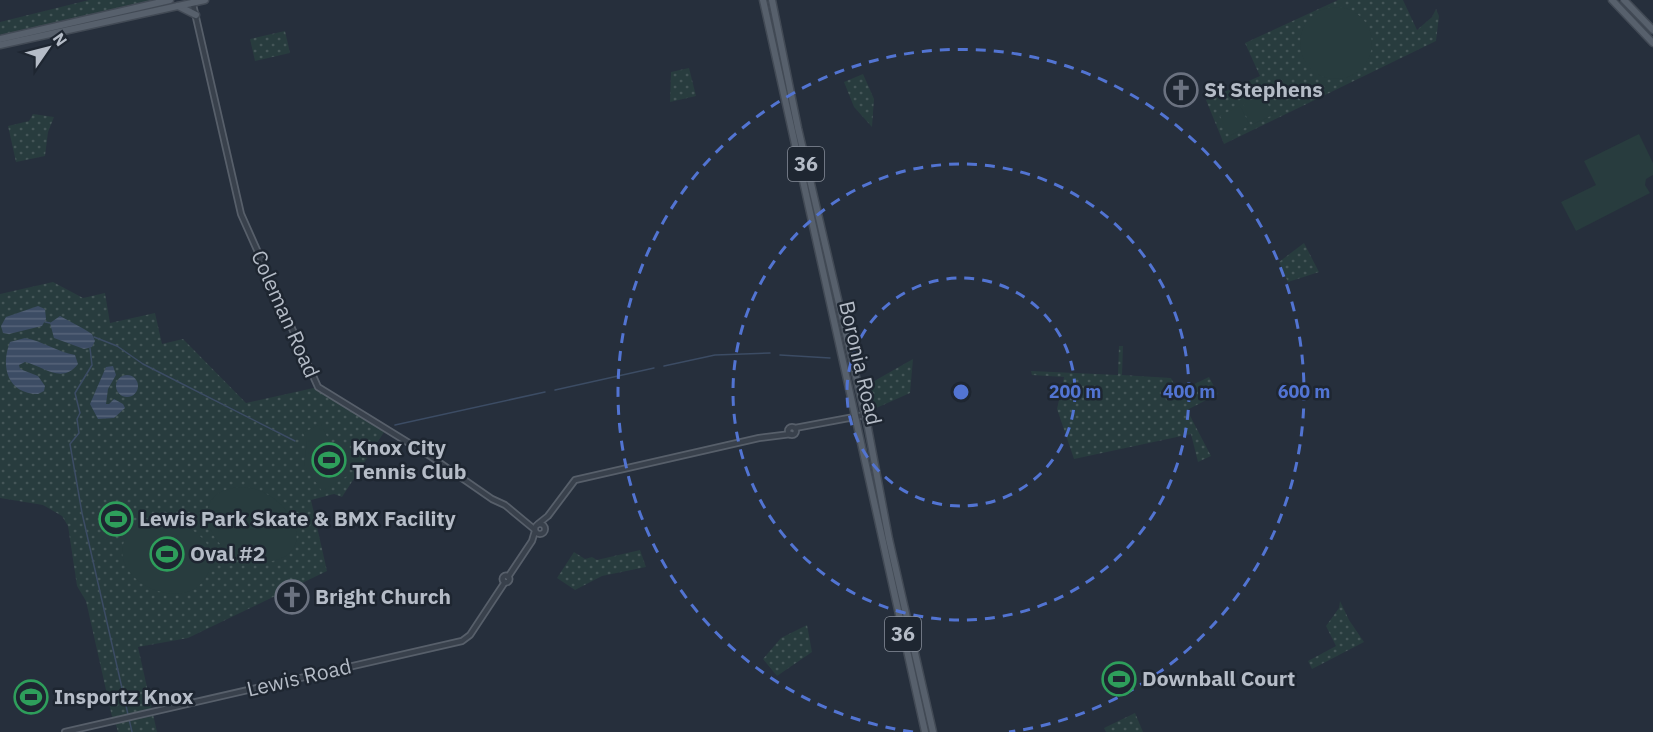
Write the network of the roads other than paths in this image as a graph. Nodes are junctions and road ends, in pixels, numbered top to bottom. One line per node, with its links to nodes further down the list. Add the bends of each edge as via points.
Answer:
1 (170, 0): 11 (main road)
2 (205, 0): 7 (main road)
3 (763, 0): 15 (main road, Boronia Road / 36)
4 (772, 0): 14 (main road, Boronia Road / 36, via 813,198)
5 (1612, 0): 12 (main road)
6 (1624, 0): 10 (main road)
7 (193, 1): 8 (main road); 9 (street, Coleman Road)
8 (178, 6): 9 (main road); 13 (main road)
9 (196, 15): 17 (street, Coleman Road, via 241,214 318,387)
10 (1653, 30)
11 (0, 39)
12 (1653, 43)
13 (0, 45)
14 (865, 415): 15 (street); 23 (main road, Boronia Road / 36)
15 (855, 417): 16 (street, via 575,480); 22 (main road, Boronia Road / 36)
16 (548, 516): 17 (street); 18 (street)
17 (536, 527): 18 (street); 19 (street); 20 (street)
18 (545, 529): 19 (street)
19 (541, 535): 20 (street)
20 (532, 541): 21 (street, Lewis Road, via 508,577 509,582 505,582 464,640)
21 (65, 732)
22 (925, 732)
23 (933, 732)

